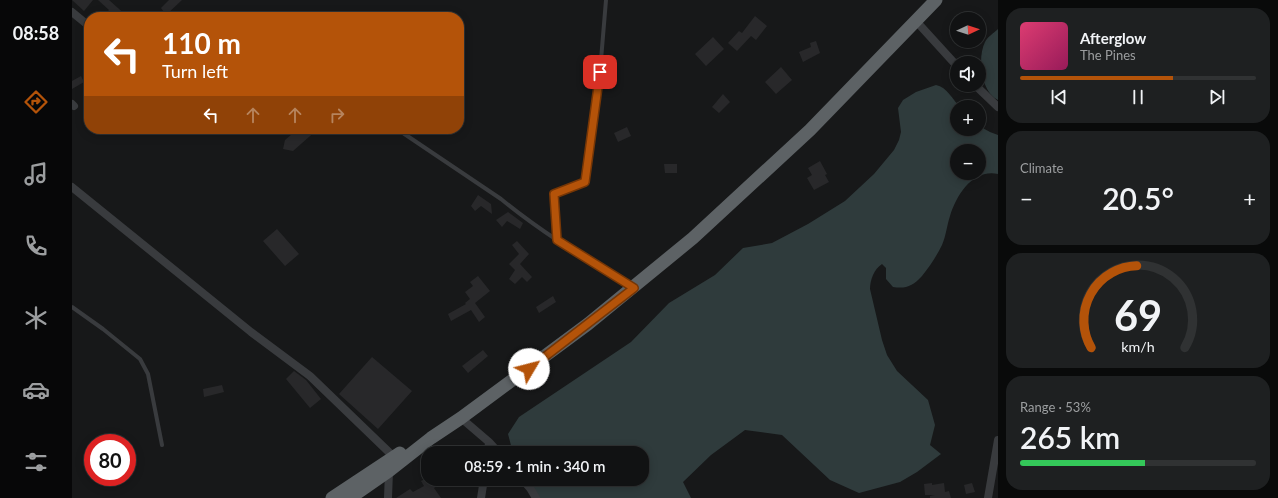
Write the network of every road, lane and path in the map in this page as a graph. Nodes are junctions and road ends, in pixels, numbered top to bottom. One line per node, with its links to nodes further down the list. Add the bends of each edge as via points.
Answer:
1 (606, 0): 11 (lane, via 600,72 585,182 554,194)
2 (934, 0): 4 (highway)
3 (72, 12): 5 (street)
4 (916, 21): 6 (street); 12 (highway, via 777,162)
5 (84, 22)
6 (950, 58)
7 (982, 92): 8 (street)
8 (998, 107)
9 (404, 134): 11 (lane)
10 (72, 187): 22 (street, via 251,332 310,376)
11 (557, 240): 12 (lane)
12 (634, 288): 14 (highway)
13 (72, 307): 18 (lane, via 140,359 148,374)
14 (461, 418): 15 (highway); 17 (street)
15 (431, 438): 22 (highway); 23 (highway)
16 (998, 440): 21 (street)
17 (489, 442): 19 (street); 20 (street)
18 (162, 445)
19 (489, 446)
20 (493, 446)
21 (997, 453): 31 (street)
22 (394, 457): 26 (highway)
23 (389, 471): 27 (highway); 28 (street)
24 (483, 486): 29 (street)
25 (528, 486): 30 (street)
26 (332, 498)
27 (350, 498)
28 (388, 498)
29 (481, 498)
30 (536, 498)
31 (988, 498)

